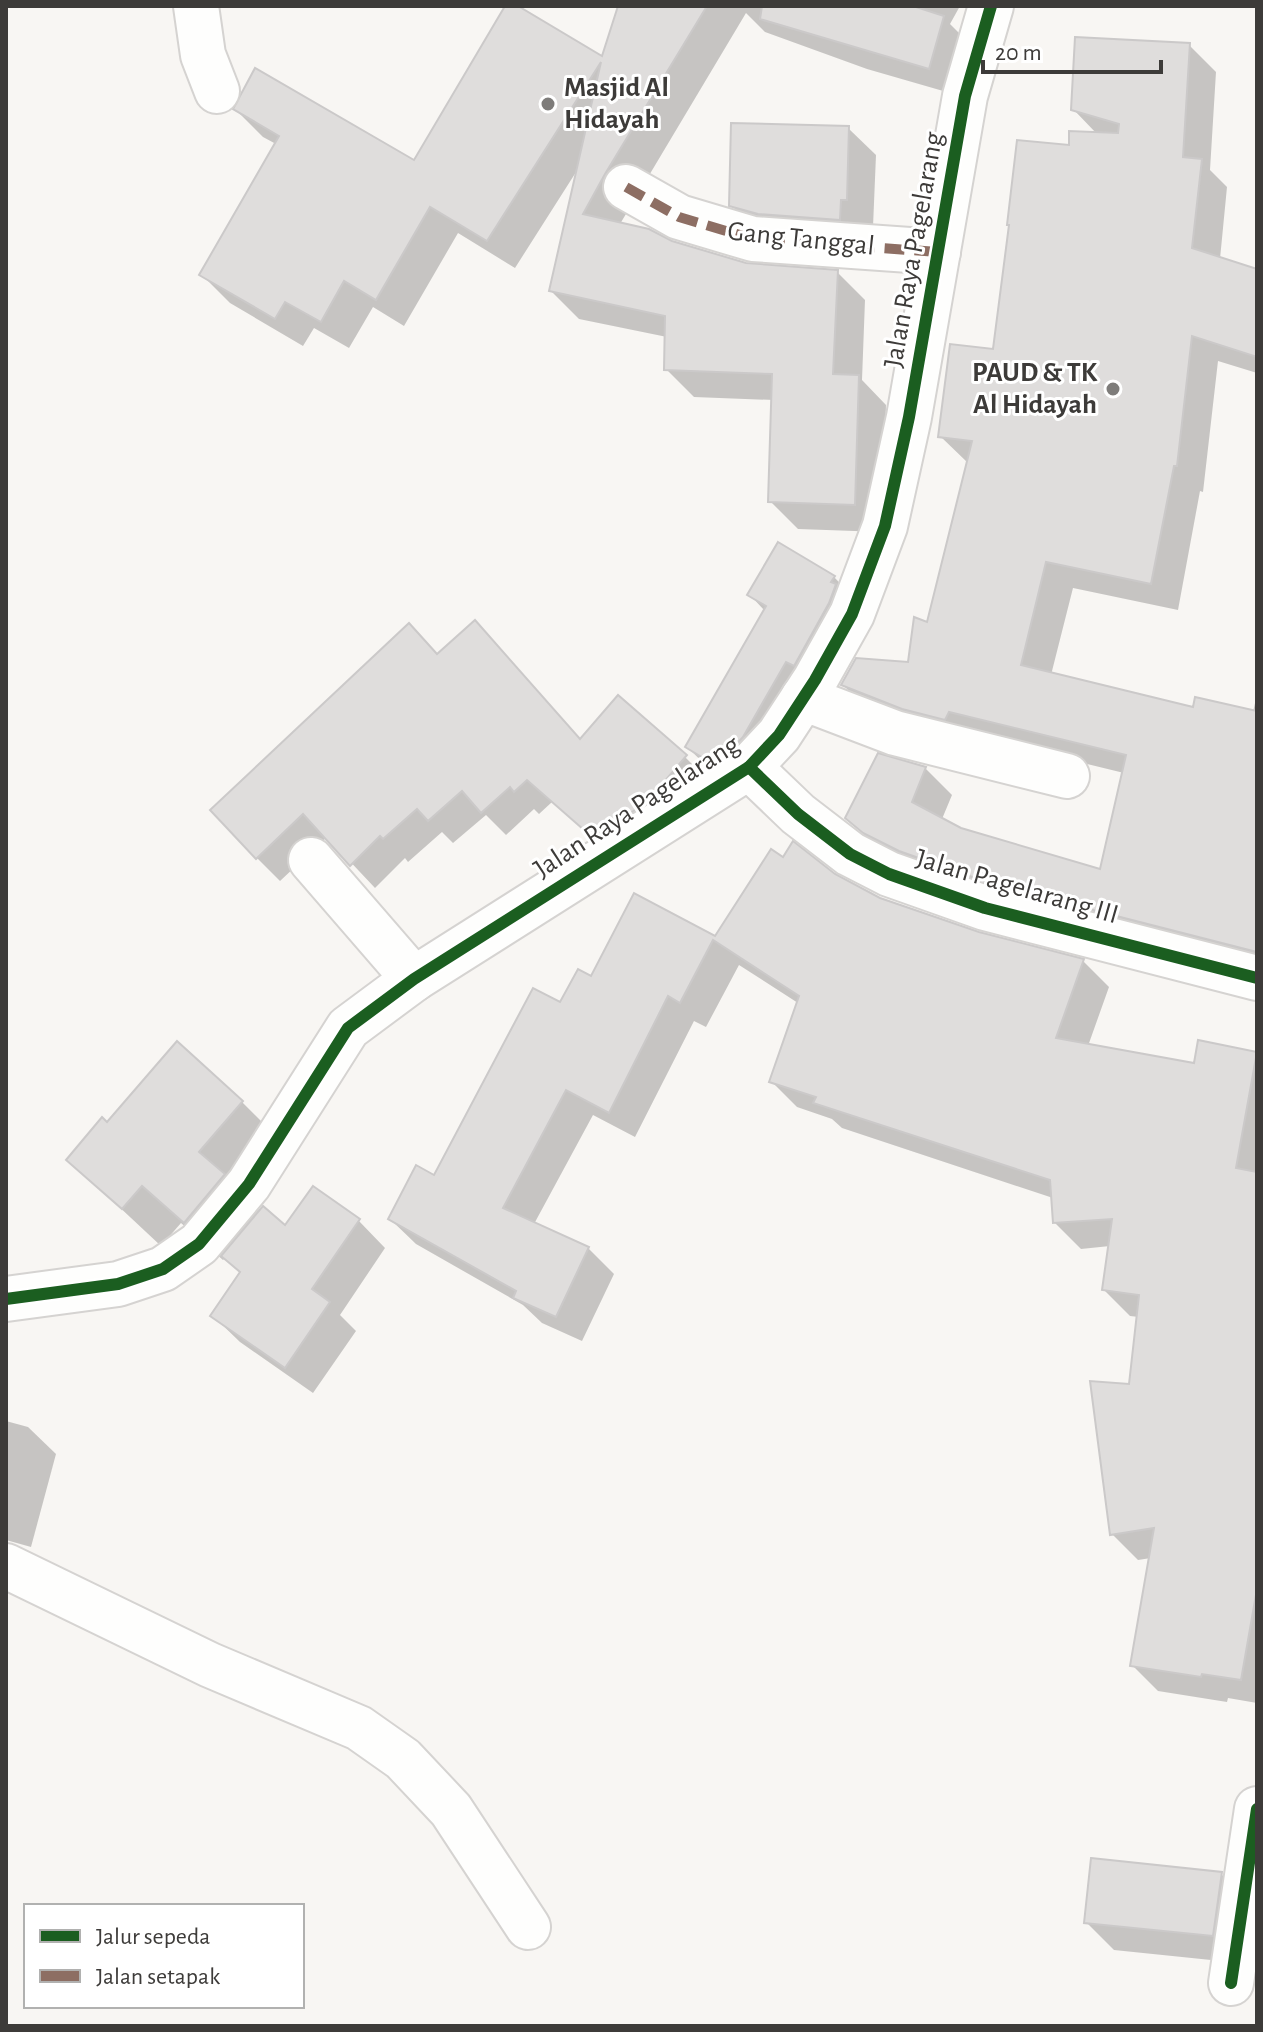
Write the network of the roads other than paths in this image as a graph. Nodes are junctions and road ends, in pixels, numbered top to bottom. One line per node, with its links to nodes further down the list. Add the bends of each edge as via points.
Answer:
1 (196, 6): 3 (street, via 203,55)
2 (991, 6): 5 (street, Jalan Raya Pagelarang, via 965,96)
3 (217, 91)
4 (626, 187): 5 (street, Gang Tanggal, via 679,217 753,239)
5 (938, 252): 6 (street, Jalan Raya Pagelarang, via 885,526 852,614)
6 (803, 698): 7 (street, Jalan Raya Pagelarang); 8 (street, via 895,733)
7 (749, 767): 10 (street, Jalan Pagelarang III, via 850,854 889,874 985,908); 11 (street, Jalan Raya Pagelarang)
8 (1067, 776)
9 (311, 860): 11 (street)
10 (1257, 978)
11 (414, 979): 12 (street, Jalan Raya Pagelarang, via 348,1028 249,1184 199,1244 163,1269 118,1284)
12 (6, 1299)
13 (6, 1566): 15 (street, via 210,1665 359,1728 403,1759 451,1810)
14 (1257, 1809): 16 (street)
15 (528, 1927)
16 (1231, 1983)

